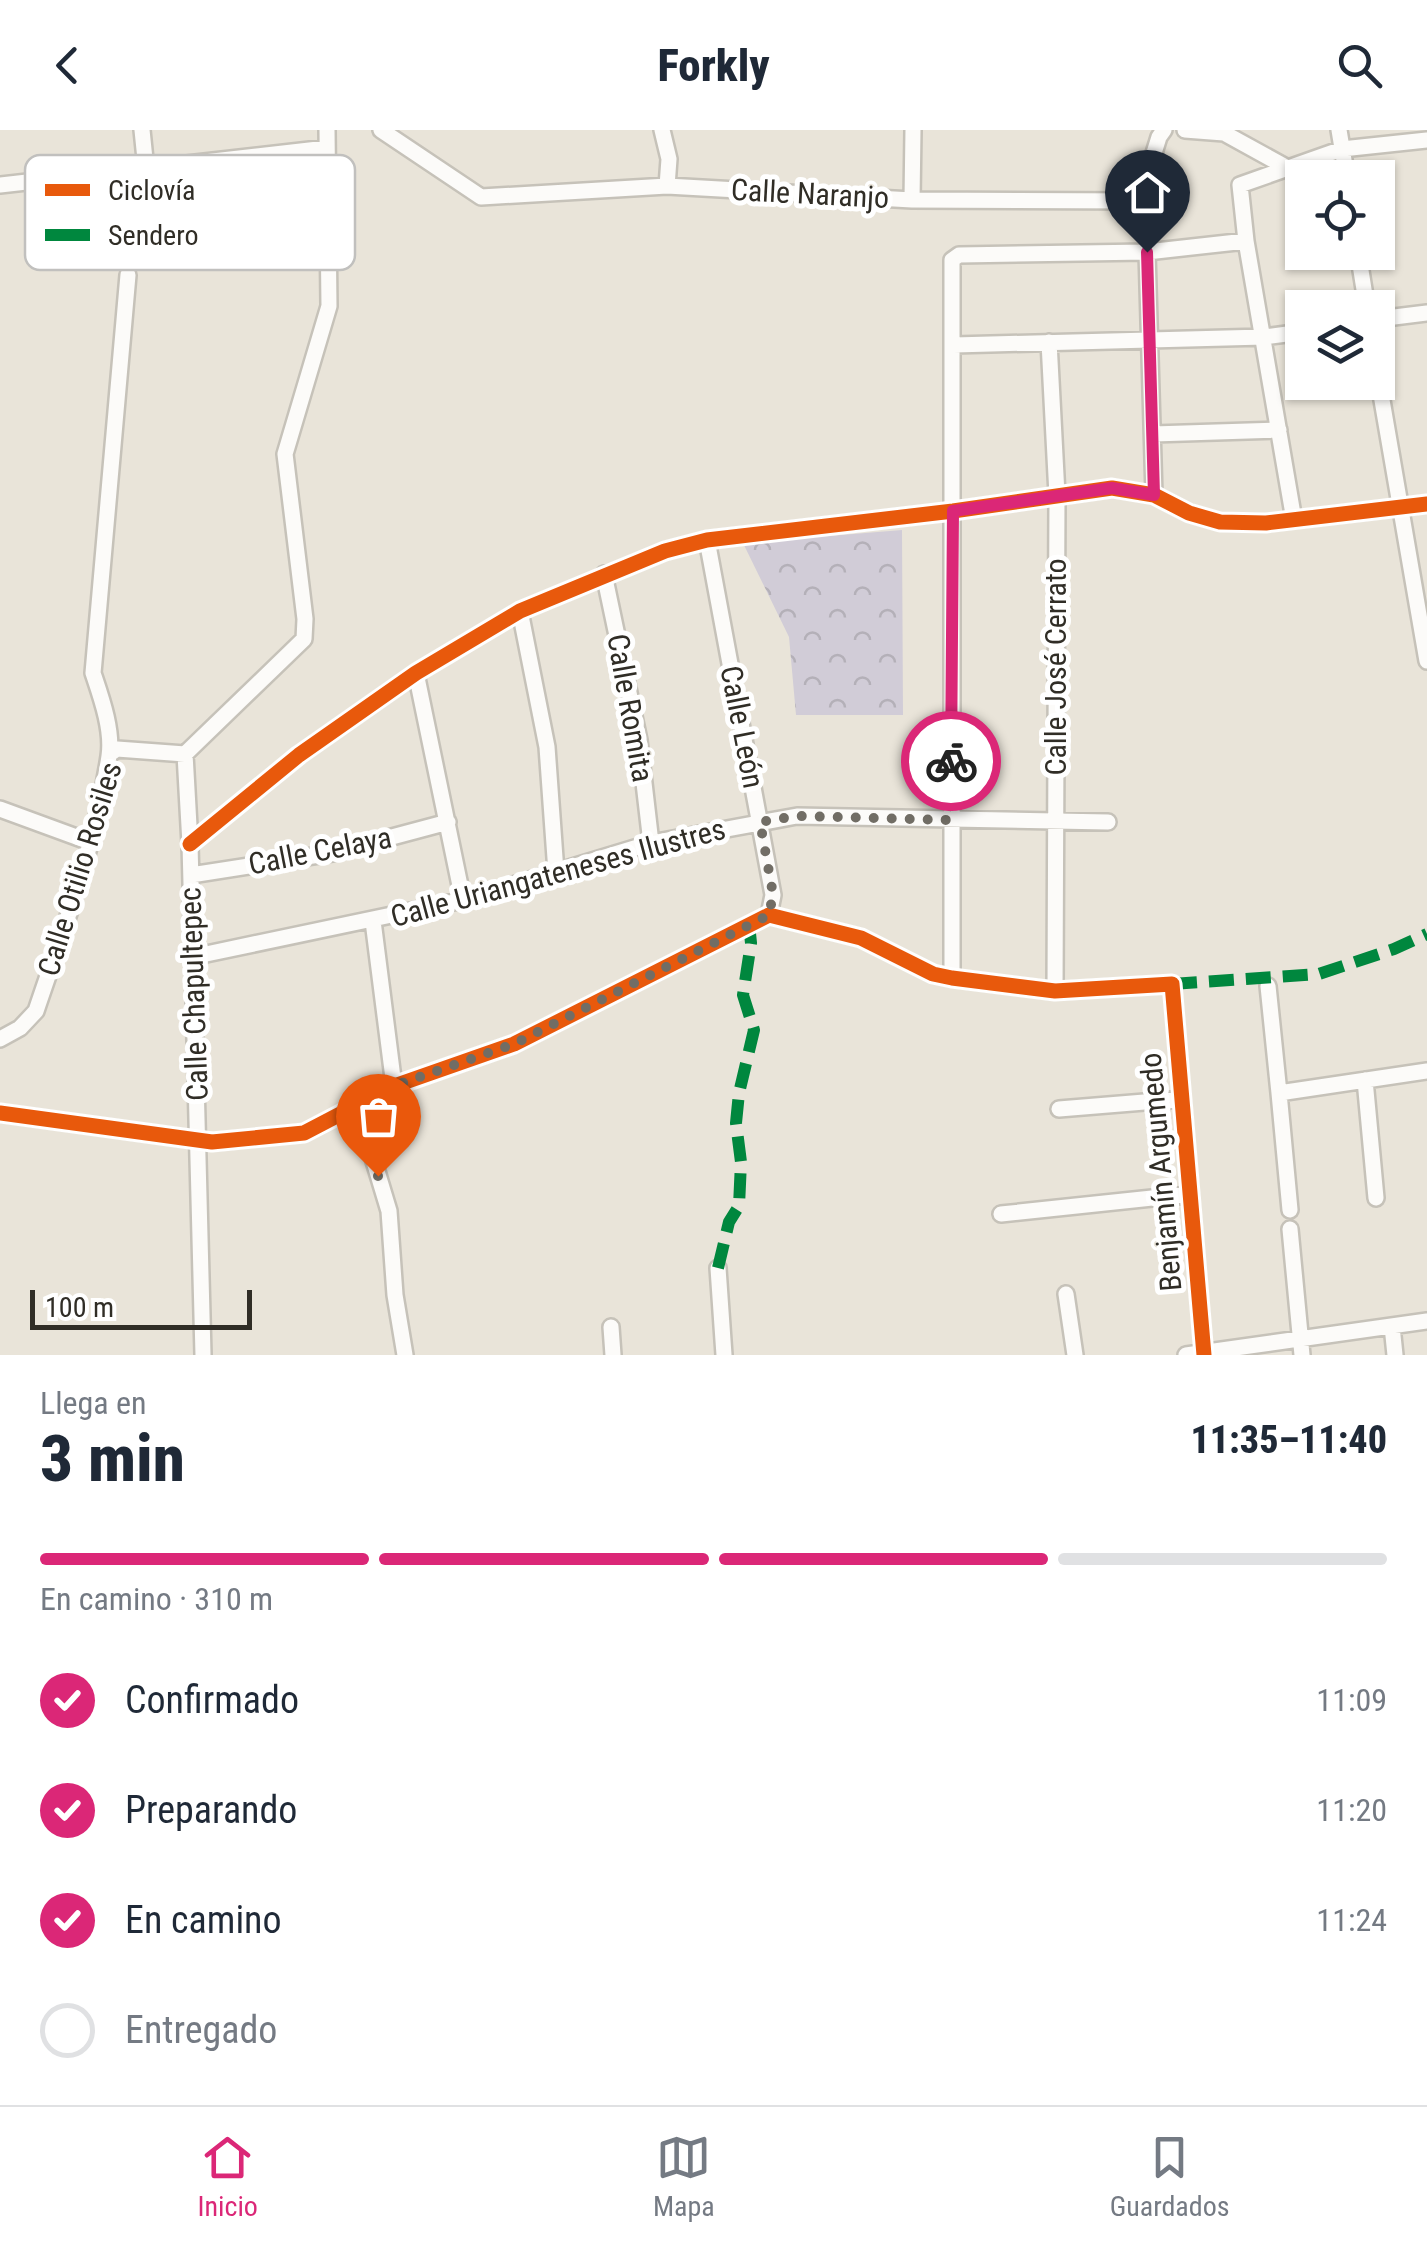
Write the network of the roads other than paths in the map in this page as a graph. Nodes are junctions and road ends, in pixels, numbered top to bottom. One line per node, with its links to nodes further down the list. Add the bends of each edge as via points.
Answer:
1 (142, 130): 12 (street)
2 (327, 130): 10 (street)
3 (381, 130): 21 (street, Calle Naranjo, via 481,197)
4 (662, 130): 21 (street)
5 (912, 130): 22 (street)
6 (1164, 130): 22 (street, Calle Naranjo, via 1139,202)
7 (1185, 130): 17 (street, via 1224,133)
8 (1339, 130): 11 (street)
9 (1427, 140): 11 (street)
10 (327, 148): 13 (street); 14 (street)
11 (1342, 149): 15 (street); 16 (street)
12 (145, 155)
13 (267, 155)
14 (327, 155)
15 (1308, 160)
16 (1344, 160)
17 (1285, 166)
18 (1285, 167): 23 (street, via 1240,184)
19 (25, 183): 20 (street)
20 (0, 186)
21 (668, 186): 22 (street, Calle Naranjo)
22 (912, 200)
23 (1246, 241): 24 (street); 30 (street)
24 (1147, 252): 31 (street); 33 (street, via 955,256)
25 (329, 270): 49 (street, via 329,306 285,454 304,639)
26 (128, 275): 48 (street, via 94,672)
27 (1427, 313): 28 (street)
28 (1395, 317)
29 (1285, 334): 30 (street)
30 (1264, 337): 31 (street); 35 (street)
31 (1150, 341): 32 (street); 36 (street)
32 (1049, 342): 33 (street); 38 (street, Calle José Cerrato)
33 (954, 345): 41 (street)
34 (1382, 400): 40 (street)
35 (1280, 430): 36 (street); 42 (street)
36 (1152, 434): 37 (street)
37 (1154, 495): 38 (street, via 1112,488); 42 (street, via 1220,522)
38 (1057, 496): 41 (street); 54 (street, Calle José Cerrato)
39 (1427, 504): 40 (street)
40 (1398, 508): 42 (street); 46 (street)
41 (953, 511): 43 (street); 51 (street)
42 (1294, 520)
43 (707, 540): 44 (street); 53 (street, Calle León)
44 (604, 574): 45 (street); 57 (street, Calle Romita, via 639,740)
45 (520, 610): 47 (street); 59 (street, via 547,747)
46 (1427, 661)
47 (416, 673): 52 (street); 58 (street)
48 (110, 754): 49 (street, Calle Otilio Rosiles); 56 (street, Calle Otilio Rosiles)
49 (185, 754): 58 (street, Calle Chapultepec)
50 (0, 809): 56 (street)
51 (950, 820): 53 (street, Calle Uriangateneses Ilustres, via 797,816); 54 (street, Calle Uriangateneses Ilustres); 65 (street)
52 (448, 822): 60 (street, Calle Celaya, via 332,853); 61 (street)
53 (760, 822): 57 (street, Calle Uriangateneses Ilustres); 62 (street, Calle León, via 773,894)
54 (1056, 822): 55 (street, Calle Uriangateneses Ilustres); 67 (street, Calle José Cerrato)
55 (1108, 822)
56 (90, 842): 68 (street, Calle Otilio Rosiles, via 36,1011)
57 (651, 843): 59 (street, Calle Uriangateneses Ilustres)
58 (190, 844): 60 (street, Calle Chapultepec)
59 (556, 872): 61 (street, Calle Uriangateneses Ilustres)
60 (191, 875): 64 (street, Calle Chapultepec)
61 (463, 900): 63 (street, Calle Uriangateneses Ilustres)
62 (769, 915): 65 (street, via 861,938); 71 (street, via 514,1044)
63 (373, 921): 64 (street, Calle Uriangateneses Ilustres); 71 (street)
64 (192, 958): 77 (street, Calle Chapultepec)
65 (952, 978): 67 (street)
66 (1268, 986): 72 (street)
67 (1055, 991): 73 (street, Benjamín Argumedo, via 1172,984)
68 (0, 1039)
69 (1427, 1071): 70 (street)
70 (1365, 1080): 72 (street); 79 (street)
71 (394, 1086): 74 (street)
72 (1279, 1093): 80 (street)
73 (1182, 1099): 75 (street); 78 (street, Benjamín Argumedo)
74 (356, 1106): 77 (street, via 304,1132); 91 (street, via 389,1211)
75 (1059, 1109)
76 (0, 1113): 77 (street)
77 (198, 1141): 90 (street, Calle Chapultepec)
78 (1190, 1194): 81 (street); 89 (street, Benjamín Argumedo)
79 (1376, 1198)
80 (1290, 1210)
81 (1001, 1214)
82 (1290, 1228): 88 (street)
83 (718, 1268): 93 (street)
84 (1066, 1294): 94 (street)
85 (1427, 1321): 87 (street)
86 (611, 1326): 92 (street)
87 (1392, 1326): 88 (street); 96 (street)
88 (1300, 1347): 89 (street)
89 (1204, 1354): 95 (street)
90 (203, 1355)
91 (405, 1355)
92 (613, 1355)
93 (724, 1355)
94 (1075, 1355)
95 (1186, 1355)
96 (1395, 1355)

